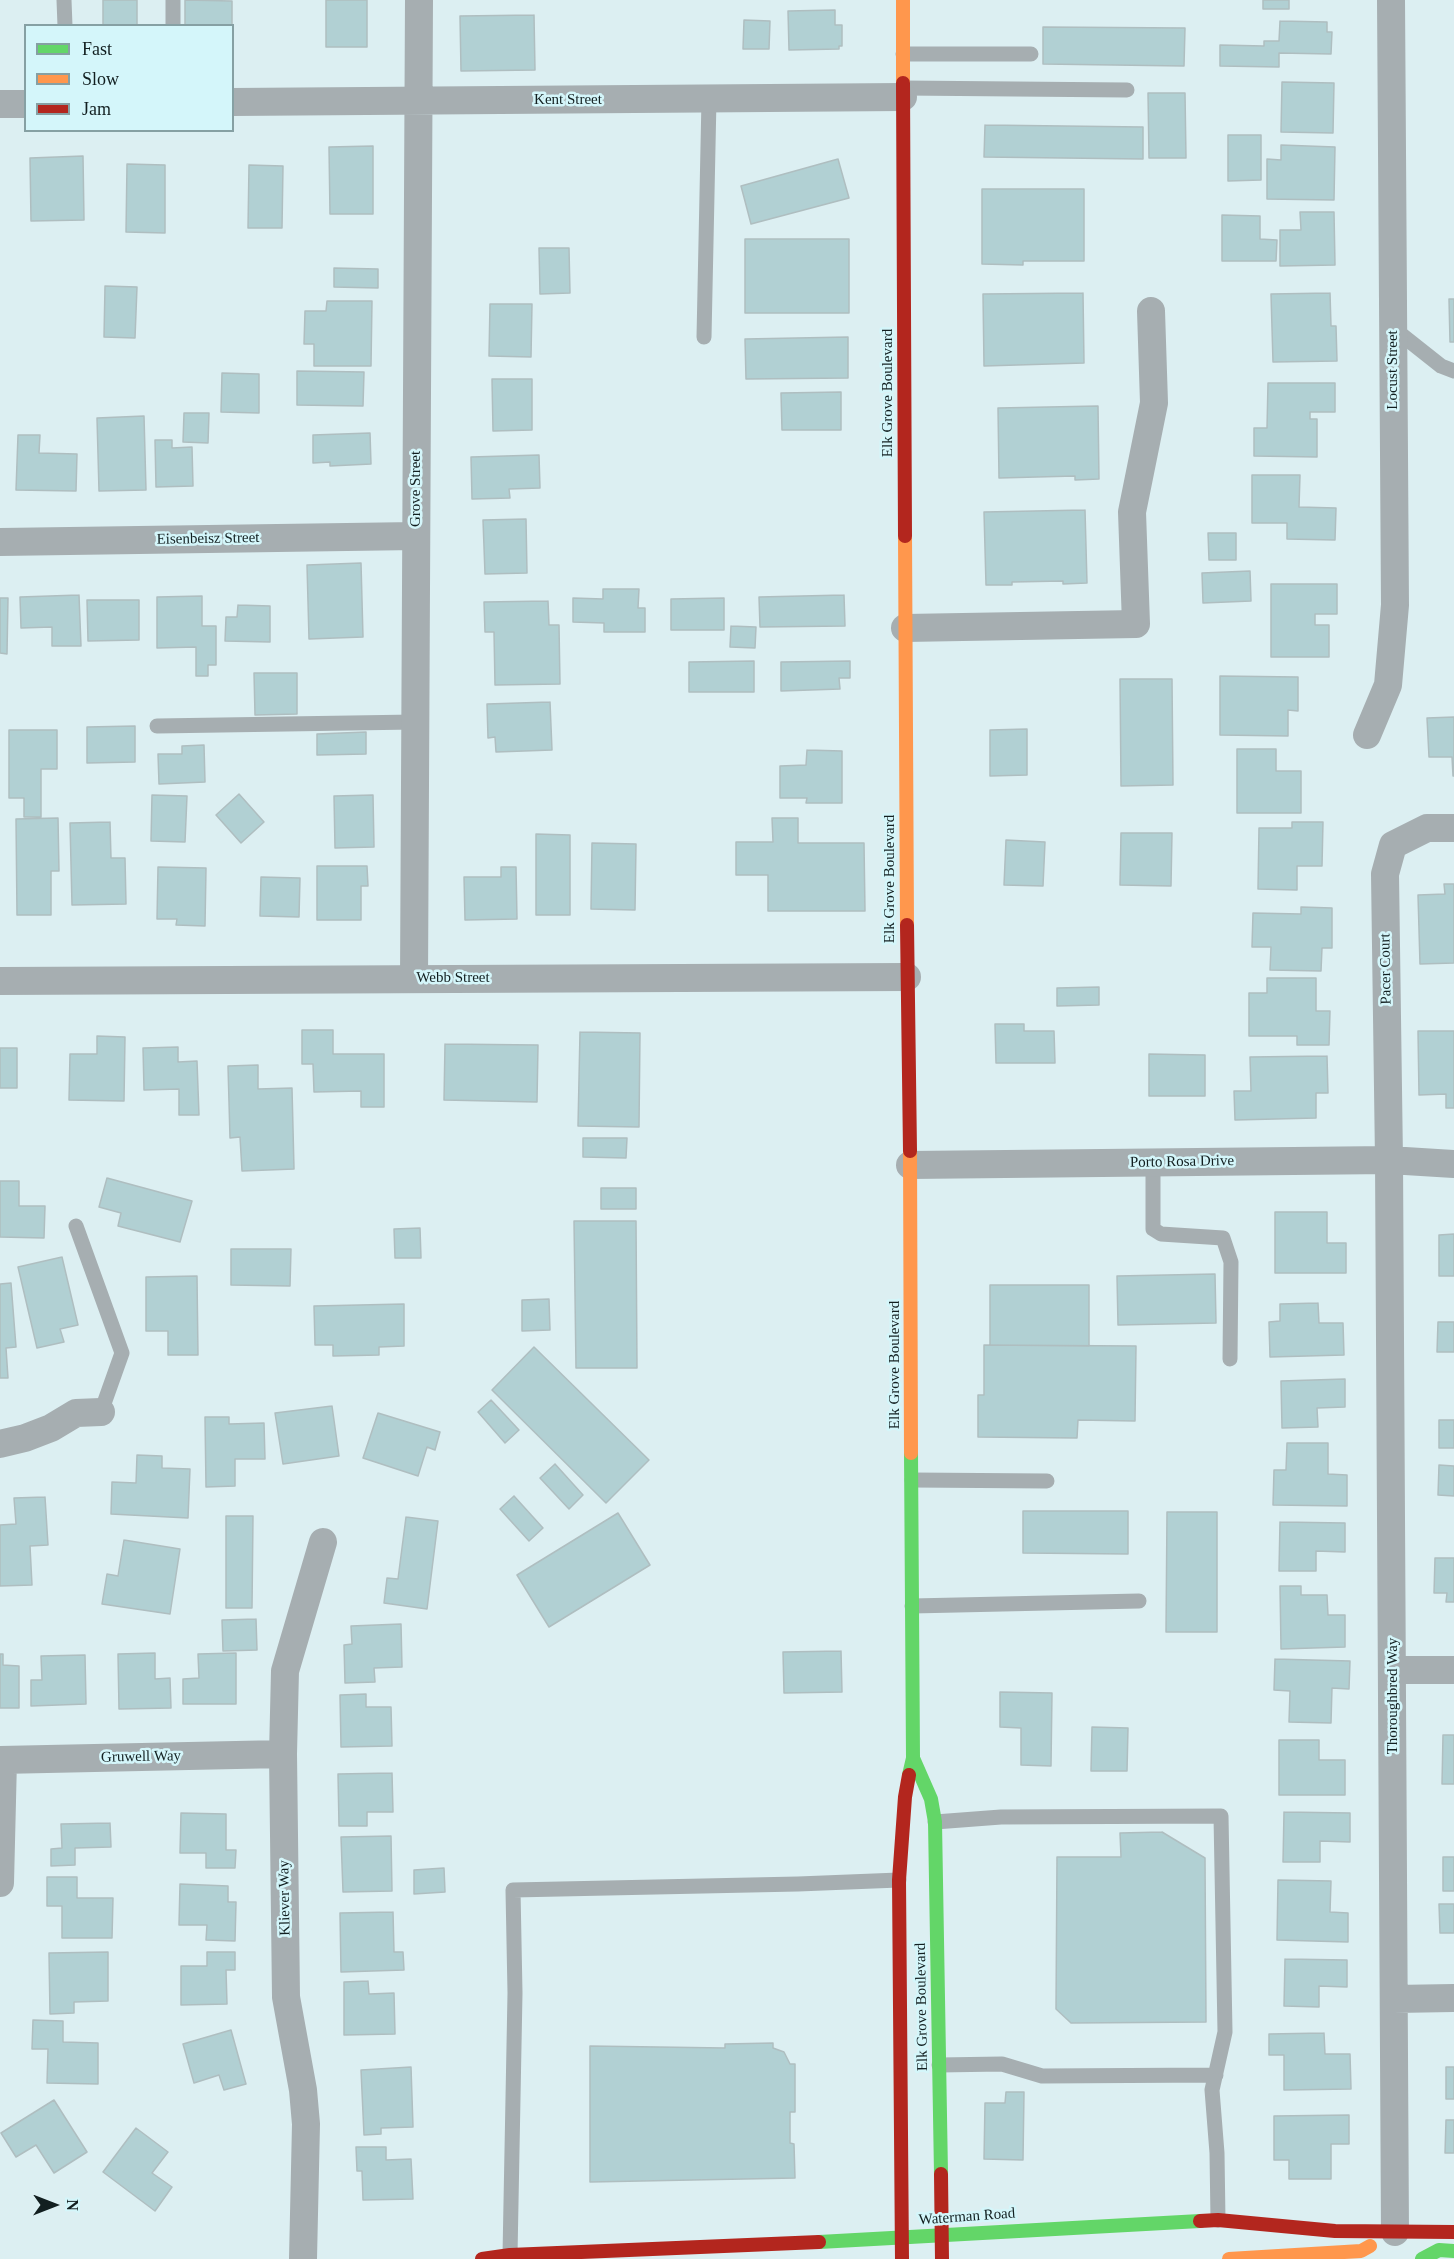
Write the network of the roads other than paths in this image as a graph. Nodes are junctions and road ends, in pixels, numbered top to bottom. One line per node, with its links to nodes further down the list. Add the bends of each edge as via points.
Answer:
1 (64, 0): 6 (lane)
2 (173, 0): 7 (lane)
3 (419, 0): 13 (street, Grove Street)
4 (903, 0): 8 (main road, Elk Grove Boulevard)
5 (1390, 0): 18 (street, Locust Street)
6 (65, 24)
7 (173, 24)
8 (903, 54): 9 (lane); 11 (main road, Elk Grove Boulevard)
9 (1031, 54)
10 (1127, 90): 11 (lane)
11 (903, 93): 12 (street, Kent Street); 23 (main road, Elk Grove Boulevard)
12 (709, 99): 13 (street, Kent Street); 19 (lane)
13 (419, 100): 14 (street, Kent Street); 21 (street, Grove Street)
14 (234, 102)
15 (0, 104): 16 (street)
16 (24, 104)
17 (1151, 311): 23 (street, via 1154,403 1132,512 1136,624)
18 (1393, 328): 20 (lane, via 1441,366); 26 (street, Locust Street, via 1395,605 1388,685)
19 (704, 337)
20 (1454, 371)
21 (416, 536): 22 (street, Eisenbeisz Street); 24 (street, Grove Street)
22 (0, 542)
23 (905, 628): 28 (main road, Elk Grove Boulevard)
24 (415, 722): 25 (lane); 29 (street, Grove Street)
25 (157, 726)
26 (1367, 735)
27 (1454, 828): 31 (street, Pacer Court, via 1427,828 1393,845 1385,874)
28 (906, 977): 29 (street, Webb Street); 34 (main road, Elk Grove Boulevard)
29 (414, 979): 30 (street, Webb Street)
30 (0, 981)
31 (1389, 1160): 32 (street, Porto Rosa Drive); 33 (street, Porto Rosa Drive); 44 (street, Thoroughbred Way)
32 (1153, 1162): 34 (street, Porto Rosa Drive); 36 (lane, via 1153,1229 1161,1234 1223,1238 1231,1262)
33 (1454, 1164)
34 (910, 1165): 39 (main road, Elk Grove Boulevard)
35 (76, 1226): 37 (lane, via 122,1353)
36 (1230, 1359)
37 (101, 1412): 38 (street, via 76,1413 51,1428)
38 (0, 1444)
39 (912, 1480): 40 (lane); 43 (main road, Elk Grove Boulevard)
40 (1047, 1481)
41 (324, 1542): 46 (street, Kliever Way, via 285,1671)
42 (1139, 1601): 43 (lane)
43 (912, 1606): 47 (main road, Elk Grove Boulevard)
44 (1393, 1670): 45 (street); 53 (street, Thoroughbred Way)
45 (1454, 1670)
46 (283, 1754): 48 (street, Gruwell Way); 63 (street, Kliever Way, via 286,1997 306,2124)
47 (913, 1758): 49 (main road, Elk Grove Boulevard, via 931,1799); 50 (main road, Elk Grove Boulevard, via 905,1797)
48 (1, 1760): 51 (street)
49 (935, 1822): 54 (main road, Elk Grove Boulevard); 55 (lane, via 1001,1817 1221,1816 1225,2032)
50 (899, 1880): 60 (main road, Elk Grove Boulevard); 62 (lane, via 513,1890)
51 (0, 1883)
52 (1454, 1998): 53 (street)
53 (1394, 1999): 57 (street, Thoroughbred Way)
54 (939, 2065): 55 (lane, via 1002,2064 1042,2076); 59 (main road, Elk Grove Boulevard)
55 (1216, 2075): 56 (lane, via 1212,2090)
56 (1218, 2220): 57 (main road, Waterman Road, via 1335,2231); 59 (main road, Waterman Road)
57 (1395, 2232): 58 (main road, Waterman Road); 67 (main road, via 1361,2252)
58 (1454, 2232)
59 (942, 2235): 60 (main road, Waterman Road); 66 (main road, Elk Grove Boulevard)
60 (902, 2237): 62 (main road, Waterman Road); 65 (main road, Elk Grove Boulevard)
61 (1454, 2250): 68 (main road, via 1439,2250)
62 (510, 2255): 64 (main road, Waterman Road)
63 (303, 2259)
64 (482, 2259)
65 (902, 2259)
66 (942, 2259)
67 (1229, 2259)
68 (1422, 2259)

